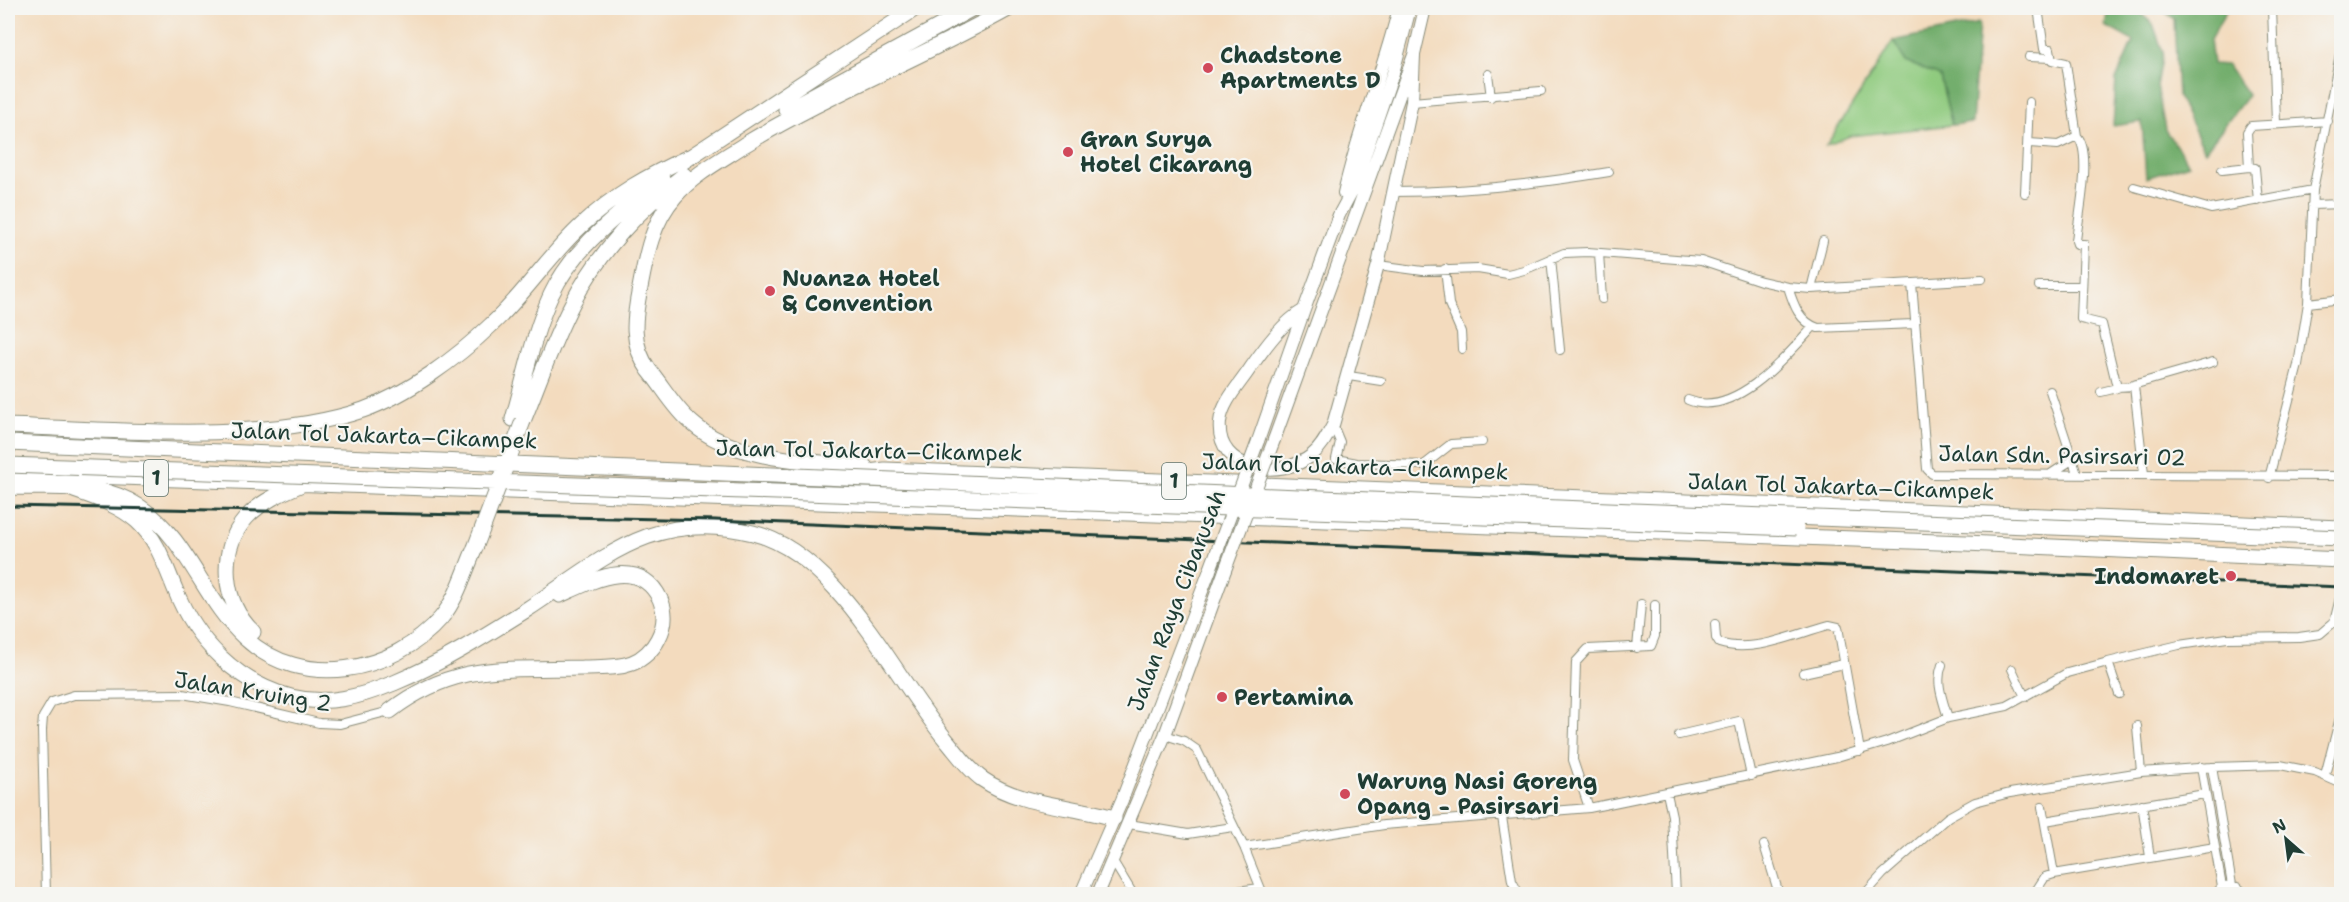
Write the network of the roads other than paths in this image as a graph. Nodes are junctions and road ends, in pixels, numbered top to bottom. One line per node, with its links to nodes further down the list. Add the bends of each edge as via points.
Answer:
1 (916, 8): 24 (highway)
2 (973, 8): 65 (highway, via 776,116 657,196 607,250 578,294)
3 (1010, 8): 72 (highway, via 803,112 722,159 676,194 664,210 647,250 634,340 643,362 691,423 711,437 763,454)
4 (1400, 8): 36 (main road, Jalan Raya Cibarusah)
5 (1410, 8): 29 (main road, Jalan Raya Cibarusah)
6 (1418, 8): 29 (main road, Jalan Raya Cibarusah)
7 (1425, 8): 11 (main road, Jalan Raya Cibarusah)
8 (2038, 8): 13 (street, via 2044,49 2050,49)
9 (2272, 8): 21 (street)
10 (2342, 44): 15 (street)
11 (1414, 55): 18 (main road); 37 (main road, Jalan Raya Cibarusah)
12 (2029, 57): 13 (street)
13 (2051, 58): 22 (street, via 2066,63)
14 (1488, 74): 17 (street)
15 (2339, 76): 20 (street)
16 (1541, 91): 17 (street)
17 (1491, 97): 18 (street)
18 (1412, 102): 31 (main road)
19 (2029, 102): 23 (street)
20 (2328, 121): 21 (street); 30 (street)
21 (2276, 123): 25 (street, via 2249,128)
22 (2077, 136): 23 (street, via 2058,145); 46 (street, via 2085,157 2076,241 2084,244)
23 (2029, 142): 32 (street)
24 (688, 157): 65 (highway, via 587,244 552,294 540,324); 67 (highway, via 652,174 606,204 493,324 451,361 366,409 308,424 228,430)
25 (2249, 167): 26 (street); 33 (street, via 2254,168 2257,176)
26 (2222, 170)
27 (1609, 172): 31 (street, via 1541,183)
28 (2134, 187): 33 (street, via 2211,209)
29 (1356, 189): 36 (main road, Jalan Raya Cibarusah); 37 (main road, Jalan Raya Cibarusah)
30 (2313, 190): 33 (street); 35 (street)
31 (1393, 192): 41 (main road)
32 (2025, 193)
33 (2258, 201)
34 (2342, 204): 35 (street)
35 (2312, 206): 51 (street)
36 (1340, 215): 52 (main road, Jalan Raya Cibarusah)
37 (1353, 224): 106 (main road, Jalan Raya Cibarusah, bridge)
38 (1823, 241): 48 (street)
39 (1599, 254): 40 (street, via 1574,251); 47 (street, via 1701,261); 50 (street)
40 (1551, 258): 42 (street, via 1508,274); 56 (street)
41 (1378, 265): 42 (street, via 1423,271); 58 (main road)
42 (1445, 269): 55 (street, via 1449,304 1461,332)
43 (1982, 279): 44 (street)
44 (1911, 283): 48 (street); 53 (street)
45 (2039, 286): 46 (street)
46 (2082, 286): 61 (street, via 2081,319 2102,324)
47 (1788, 288): 48 (street); 54 (street, via 1798,314)
48 (1811, 289)
49 (2342, 298): 51 (street)
50 (1602, 299)
51 (2308, 303): 78 (street, via 2298,365)
52 (1304, 310): 66 (main road, via 1294,316 1231,396 1220,422 1221,433 1239,463 1259,468 1286,467 1314,454); 121 (main road, Jalan Raya Cibarusah, bridge, via 1210,570)
53 (1914, 324): 54 (street); 74 (street, Jalan Sdn. Pasirsari 02, via 1928,471)
54 (1813, 327): 64 (street, via 1776,368 1754,384 1708,403)
55 (1462, 349)
56 (1560, 350)
57 (2213, 363): 60 (street)
58 (1349, 376): 59 (street); 66 (main road)
59 (1381, 381)
60 (2133, 385): 61 (street); 76 (street)
61 (2117, 388): 63 (street)
62 (2050, 391): 70 (street)
63 (2101, 392)
64 (1688, 400)
65 (518, 420): 84 (highway, bridge)
66 (1333, 425): 68 (street, via 1340,442 1336,459 1357,463 1424,465 1451,444)
67 (8, 426)
68 (1482, 442)
69 (8, 444): 72 (highway, Jalan Tol Jakarta–Cikampek / 1, via 848,475); 83 (highway, 1, bridge)
70 (2072, 460): 74 (street); 75 (street)
71 (8, 465): 85 (highway, 1, bridge)
72 (885, 470): 82 (highway, Jalan Tol Jakarta–Cikampek / 1)
73 (8, 473): 79 (highway, 1)
74 (2052, 473): 75 (street, Jalan Sdn. Pasirsari 02)
75 (2077, 473): 76 (street, Jalan Sdn. Pasirsari 02)
76 (2144, 474): 78 (street, Jalan Sdn. Pasirsari 02)
77 (2342, 476): 78 (street, Jalan Sdn. Pasirsari 02)
78 (2269, 478)
79 (305, 483): 84 (highway, via 273,498 246,518 229,552 227,570 231,599 244,624 257,636 288,652 308,658 350,659 397,643 442,600); 87 (highway, 1)
80 (8, 487): 81 (highway)
81 (66, 487): 84 (highway, via 100,489 140,506 176,541 213,600 246,639 280,660 314,668 359,668 388,658 417,640 443,616); 92 (highway, via 107,501 136,520 159,551 184,611 206,643 243,674 289,696 326,701 362,695 426,669)
82 (2342, 528)
83 (2342, 538)
84 (471, 546)
85 (2342, 547)
86 (2342, 552): 88 (street, bridge)
87 (2342, 560)
88 (2340, 597): 91 (street)
89 (1641, 604): 94 (street)
90 (1655, 605): 94 (street, via 1654,643)
91 (2340, 608): 95 (street, via 2328,629 2315,635 2227,638)
92 (527, 609): 103 (highway, via 596,578 625,573 652,587 663,607 664,621 658,639 633,663 467,674 424,690); 121 (highway, via 600,558 637,539 683,527 756,533 801,555 825,575 938,730 972,770 1005,792 1024,799)
93 (1715, 624): 96 (street, via 1719,643 1737,646 1835,624 1840,631)
94 (1637, 648): 119 (street, via 1588,649 1576,662 1573,760)
95 (2108, 662): 100 (street); 101 (street, via 2067,673)
96 (1844, 664): 99 (street); 108 (street)
97 (1942, 665): 104 (street, via 1939,686)
98 (2012, 669): 101 (street)
99 (1803, 673)
100 (2119, 694)
101 (2025, 696): 104 (street, via 2007,706)
102 (2342, 710): 112 (street)
103 (390, 711): 135 (street, Jalan Kruing 2, via 340,724 301,721 182,694 74,695 52,702 43,717 42,730)
104 (1948, 718): 108 (street)
105 (2137, 726): 111 (street)
106 (1165, 735): 123 (main road, Jalan Raya Cibarusah); 124 (street, via 1197,750)
107 (1678, 735): 113 (street, via 1739,721)
108 (1860, 751): 113 (street)
109 (2201, 767): 110 (street); 111 (street); 116 (street)
110 (2212, 767): 112 (street, via 2280,765); 132 (street)
111 (2141, 772): 143 (street, via 1976,802 1948,817)
112 (2325, 775): 114 (street)
113 (1751, 776): 115 (street)
114 (2342, 784)
115 (1667, 793): 119 (street); 141 (street)
116 (2205, 794): 117 (street); 127 (street)
117 (2142, 804): 122 (street); 129 (street)
118 (2042, 807): 122 (street)
119 (1589, 808): 120 (street)
120 (1502, 817): 126 (street, via 1384,825); 140 (street, via 1512,881)
121 (1114, 818): 128 (main road, Jalan Raya Cibarusah)
122 (2045, 821): 131 (street)
123 (1129, 824): 124 (street, via 1188,834); 130 (main road, Jalan Raya Cibarusah)
124 (1233, 827): 126 (street)
125 (1764, 845): 142 (street)
126 (1244, 847): 133 (street)
127 (2215, 847): 129 (street); 134 (street)
128 (1098, 855): 130 (main road); 136 (main road, Jalan Raya Cibarusah)
129 (2150, 857): 131 (street)
130 (1113, 861): 137 (main road, Jalan Raya Cibarusah); 138 (street)
131 (2054, 874): 144 (street, via 2045,877)
132 (2232, 885): 134 (street); 145 (street)
133 (1262, 891): 139 (street)
134 (2219, 891)
135 (46, 894)
136 (1081, 894)
137 (1098, 894)
138 (1133, 894)
139 (1215, 894)
140 (1519, 894)
141 (1676, 894)
142 (1779, 894)
143 (1865, 894)
144 (2033, 894)
145 (2244, 894)

